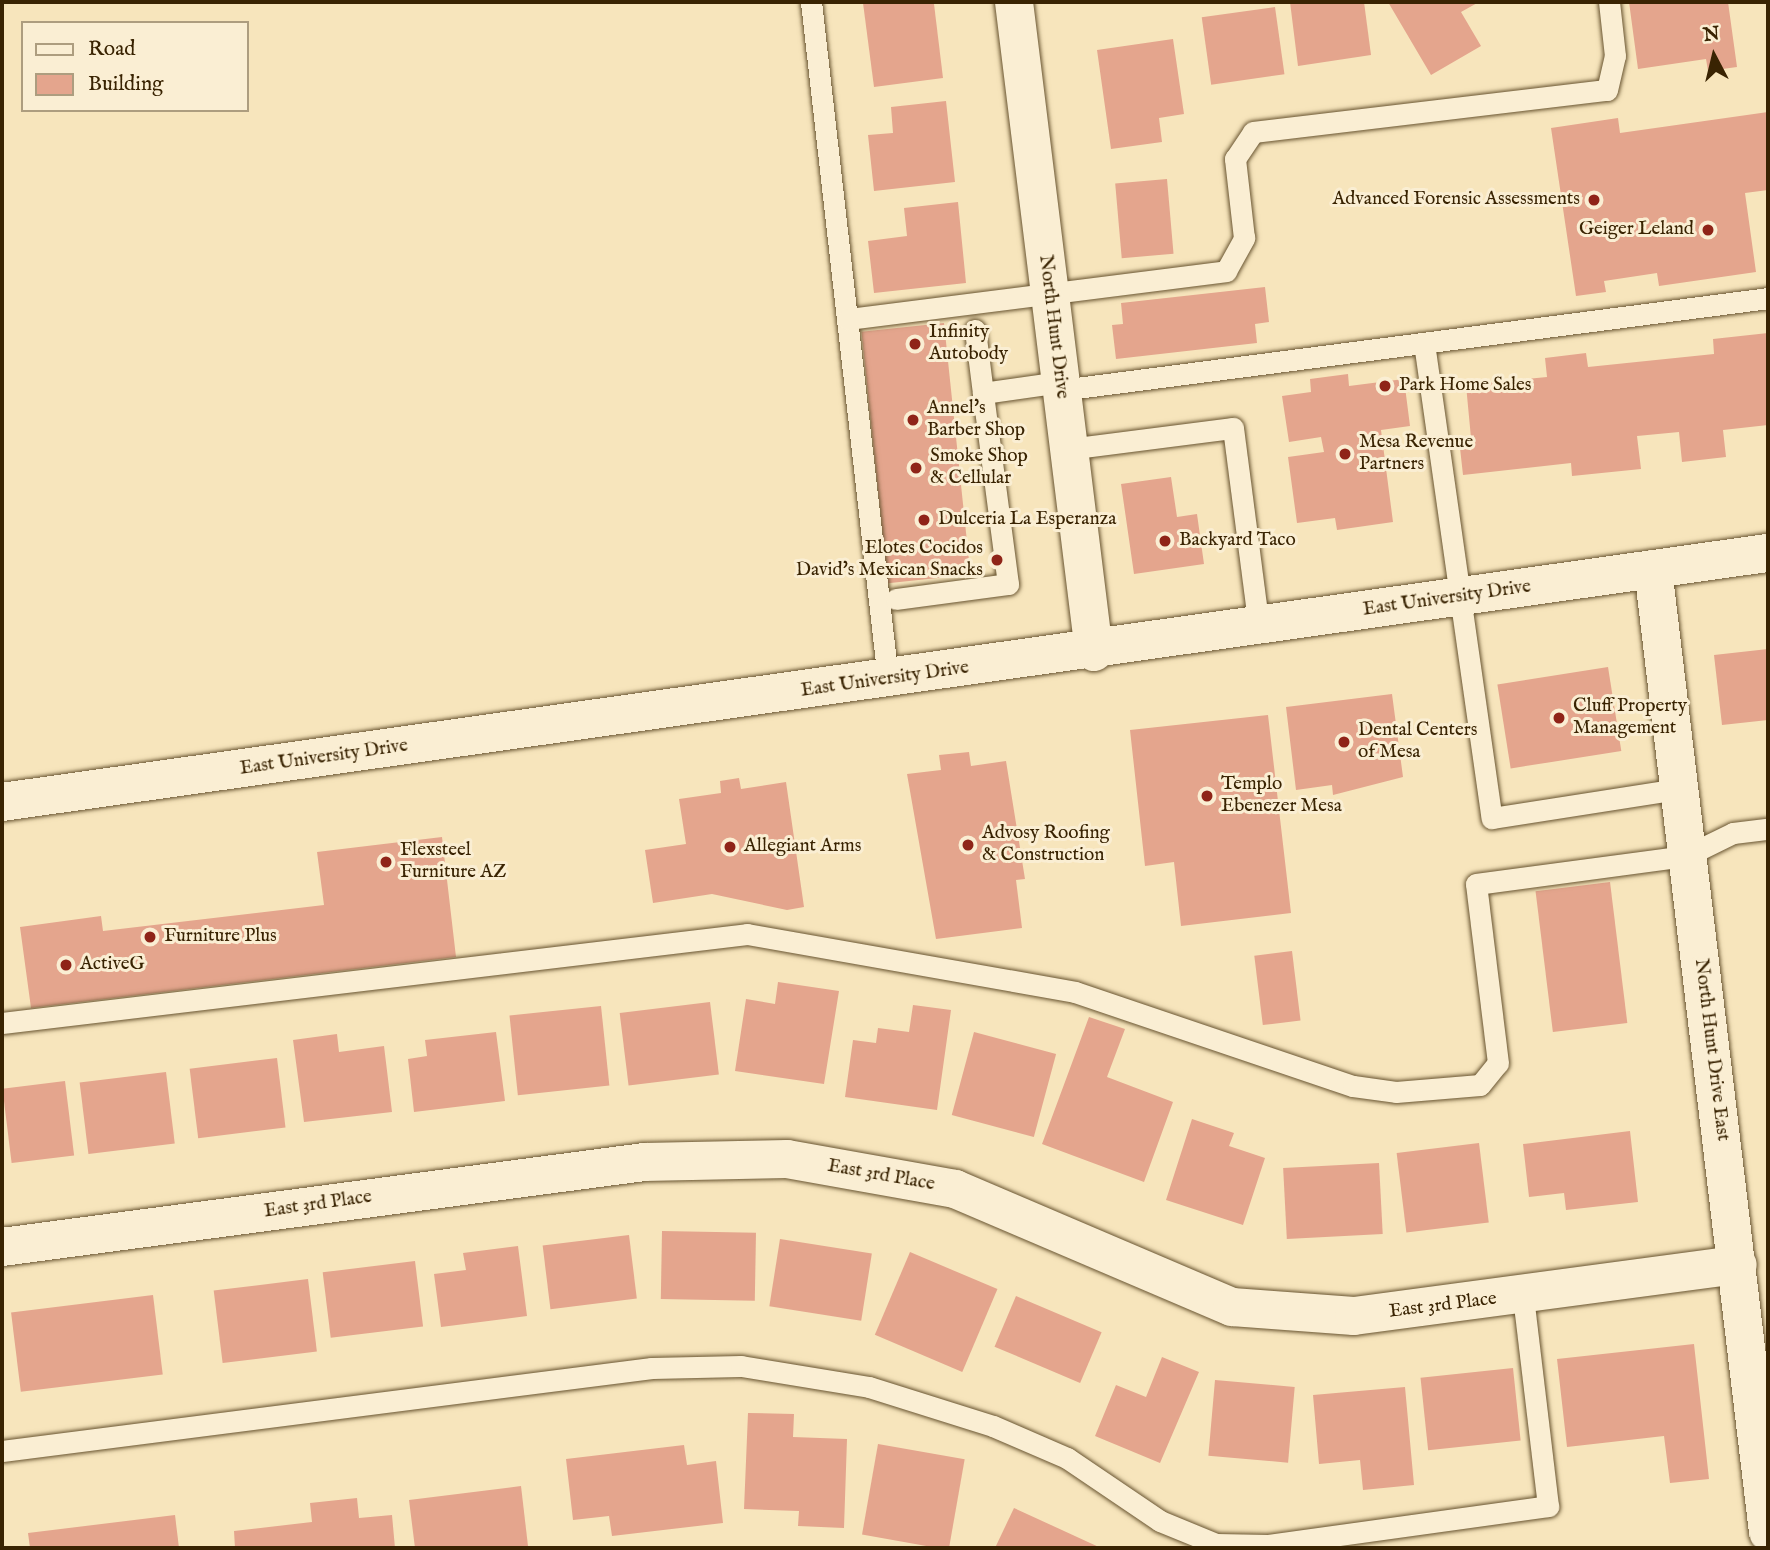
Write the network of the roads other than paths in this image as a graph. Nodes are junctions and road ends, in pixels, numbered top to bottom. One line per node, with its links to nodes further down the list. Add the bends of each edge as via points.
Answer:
1 (811, 2): 6 (lane)
2 (1014, 2): 4 (street, North Hunt Drive)
3 (1609, 2): 4 (lane, via 1615,56 1607,90 1253,132 1235,159 1244,238 1226,271)
4 (1049, 293): 6 (lane); 9 (street, North Hunt Drive)
5 (1768, 298): 8 (lane)
6 (848, 319): 18 (lane)
7 (975, 330): 10 (lane)
8 (1424, 343): 9 (lane); 14 (lane)
9 (1060, 386): 10 (lane); 11 (street, North Hunt Drive)
10 (983, 393): 15 (lane, via 1008,584)
11 (1068, 449): 16 (lane, via 1233,428); 17 (street, North Hunt Drive)
12 (1768, 552): 13 (street, East University Drive)
13 (1653, 569): 14 (street, East University Drive); 19 (street, North Hunt Drive East)
14 (1465, 597): 16 (street, East University Drive); 19 (lane, via 1492,818)
15 (896, 599)
16 (1259, 627): 17 (street, East University Drive)
17 (1094, 652): 18 (street, East University Drive)
18 (888, 680): 20 (street, East University Drive)
19 (1678, 789): 22 (street, North Hunt Drive East)
20 (2, 802)
21 (1768, 829): 22 (lane, via 1733,833)
22 (1686, 856): 23 (lane, via 1476,884 1497,1063 1480,1085 1396,1092 1353,1086 1075,992 747,934); 25 (street, North Hunt Drive East)
23 (2, 1023)
24 (2, 1247): 26 (street, East 3rd Place, via 644,1162 787,1159 956,1189 1232,1307 1354,1316)
25 (1738, 1265): 26 (street, East 3rd Place); 28 (street, North Hunt Drive East)
26 (1523, 1297): 27 (lane, via 1548,1506 1268,1545 1216,1544 1160,1521 1066,1458 993,1426 869,1387 741,1366 652,1368)
27 (2, 1451)
28 (1768, 1532)

